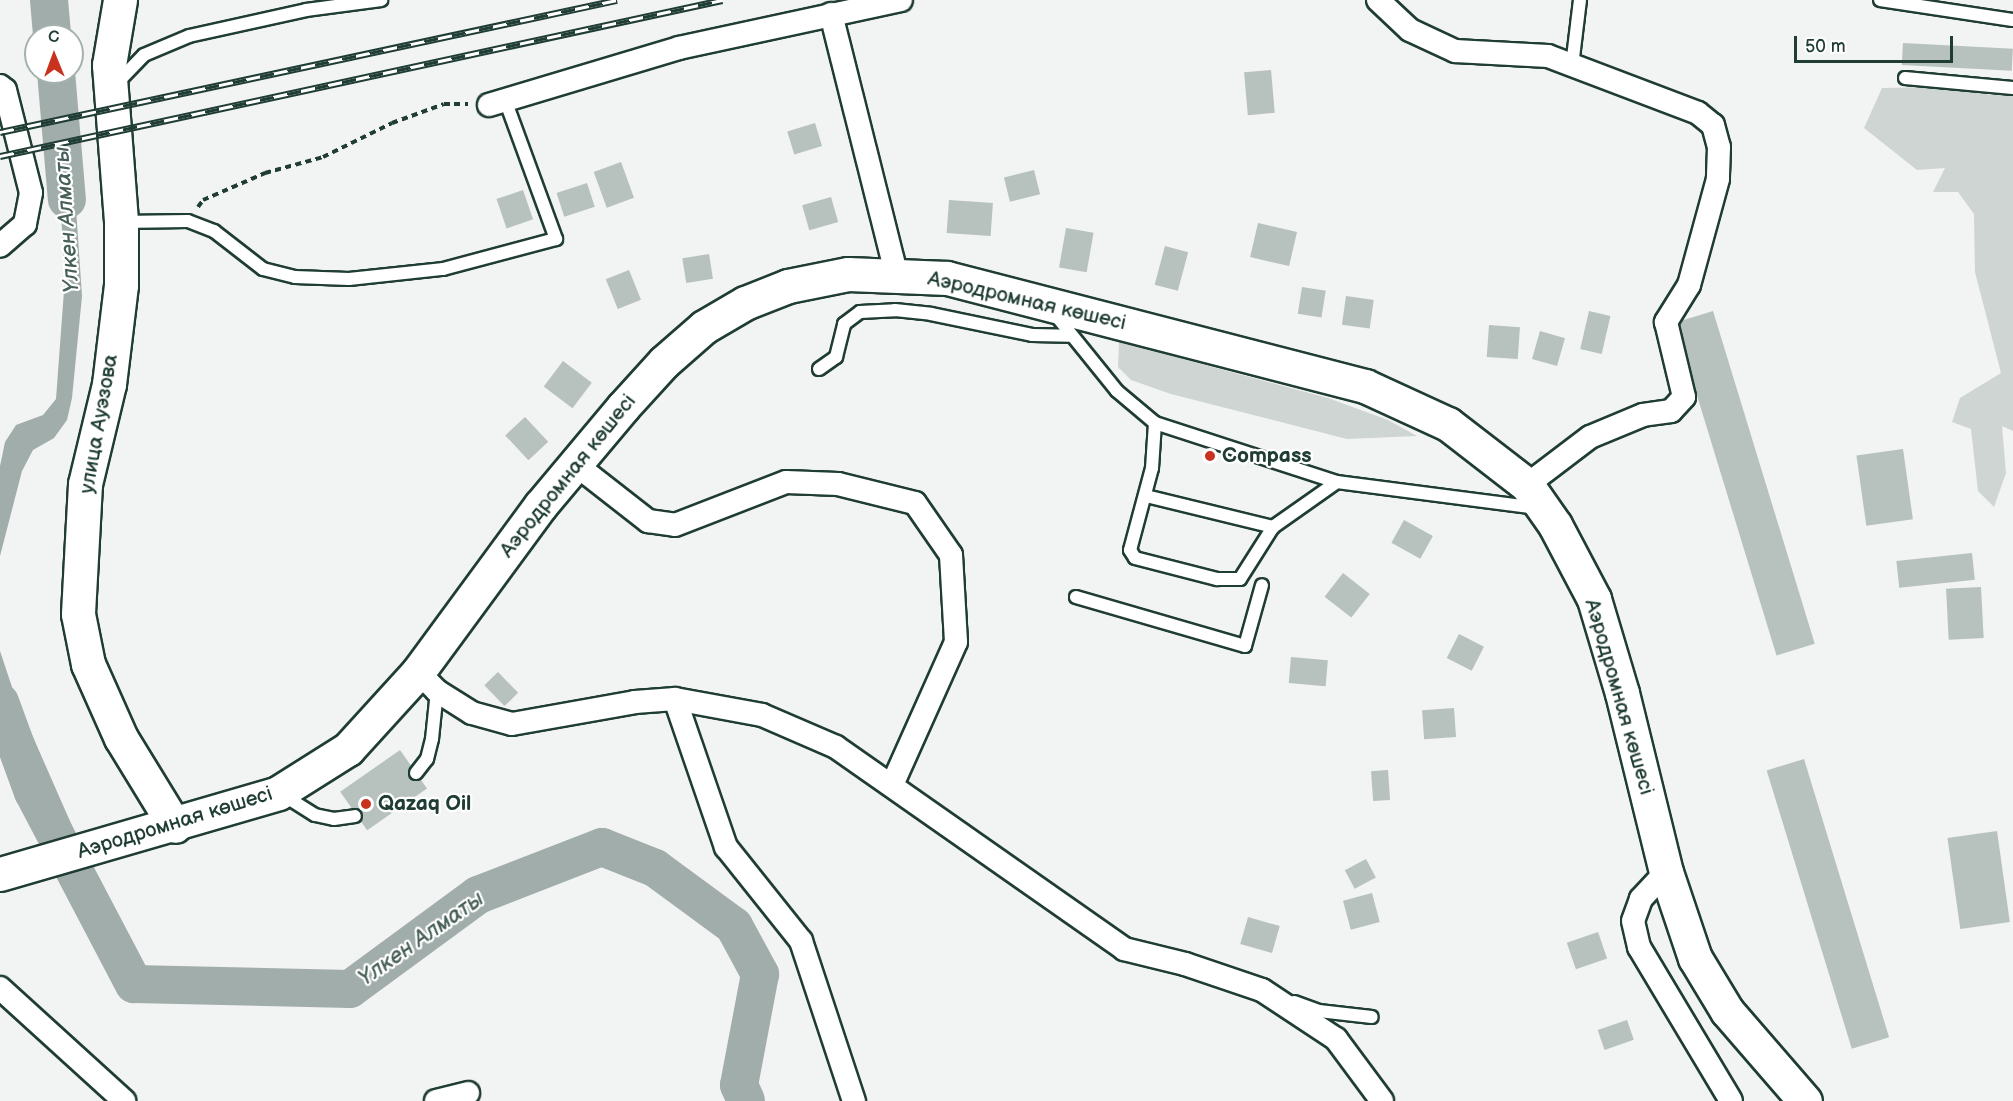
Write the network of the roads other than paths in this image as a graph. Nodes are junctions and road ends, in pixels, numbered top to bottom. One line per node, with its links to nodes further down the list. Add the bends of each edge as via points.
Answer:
1 (120, 0): 13 (main road, улица Ауэзова, via 110,65)
2 (381, 0): 13 (lane, via 306,10 189,36 144,54)
3 (901, 0): 7 (street)
4 (1378, 0): 9 (street, via 1410,30 1455,51 1548,56)
5 (1580, 0): 9 (lane)
6 (1880, 0): 8 (lane)
7 (831, 14): 14 (street, via 679,48); 17 (street)
8 (2013, 20)
9 (1572, 66): 25 (street, via 1698,114 1713,124 1719,147 1718,179 1689,285 1666,321 1684,397 1671,411 1643,415 1590,437)
10 (1905, 78): 12 (lane)
11 (2, 88): 16 (street, via 31,193 26,224)
12 (2013, 88)
13 (111, 89): 15 (main road, улица Ауэзова)
14 (498, 104): 15 (lane, via 556,238 443,269 349,279 295,277 263,269 214,231 188,221)
15 (121, 222): 35 (main road, улица Ауэзова, via 121,285 109,384 85,484 78,614 88,664 121,738)
16 (0, 246)
17 (896, 273): 18 (main road, Аэродромная көшесі, via 947,278); 22 (main road, Аэродромная көшесі, via 848,274 788,286 745,303 704,327 664,362)
18 (1047, 302): 19 (lane); 25 (main road, Аэродромная көшесі, via 1365,386 1448,424)
19 (1071, 336): 20 (lane, via 1032,335 964,319 895,310 860,312 844,324 836,357); 21 (lane, via 1117,391)
20 (819, 369)
21 (1155, 423): 23 (lane); 24 (lane)
22 (575, 464): 29 (main road, Аэродромная көшесі); 32 (street, via 648,521 675,525 786,482 838,484 915,502 951,555 956,642)
23 (1337, 483): 25 (lane); 26 (lane)
24 (1146, 496): 26 (lane); 26 (lane, via 1131,550 1135,558 1217,579 1240,579)
25 (1537, 497): 36 (main road, Аэродромная көшесі, via 1594,599 1622,693)
26 (1273, 527)
27 (1262, 585): 28 (lane, via 1245,646)
28 (1076, 597)
29 (427, 682): 30 (street, via 472,713 512,724 635,702); 31 (lane, via 432,739 427,759); 33 (main road, Аэродромная көшесі, via 348,749)
30 (675, 699): 32 (street, via 762,715 836,747); 44 (street, via 726,847 801,941)
31 (416, 773)
32 (892, 785): 39 (street, via 1124,949)
33 (279, 792): 34 (lane, via 315,815); 35 (main road, Аэродромная көшесі)
34 (355, 816)
35 (175, 826): 37 (main road, Аэродромная көшесі)
36 (1666, 872): 46 (street, via 1641,899 1633,921 1639,947); 47 (main road, Аэродромная көшесі, via 1695,958 1727,1011)
37 (0, 874)
38 (0, 988): 42 (street)
39 (1262, 990): 40 (lane, via 1319,1011); 45 (street, via 1336,1039)
40 (1372, 1017)
41 (468, 1093): 43 (street)
42 (124, 1101)
43 (436, 1101)
44 (854, 1101)
45 (1382, 1101)
46 (1731, 1101)
47 (1805, 1101)

